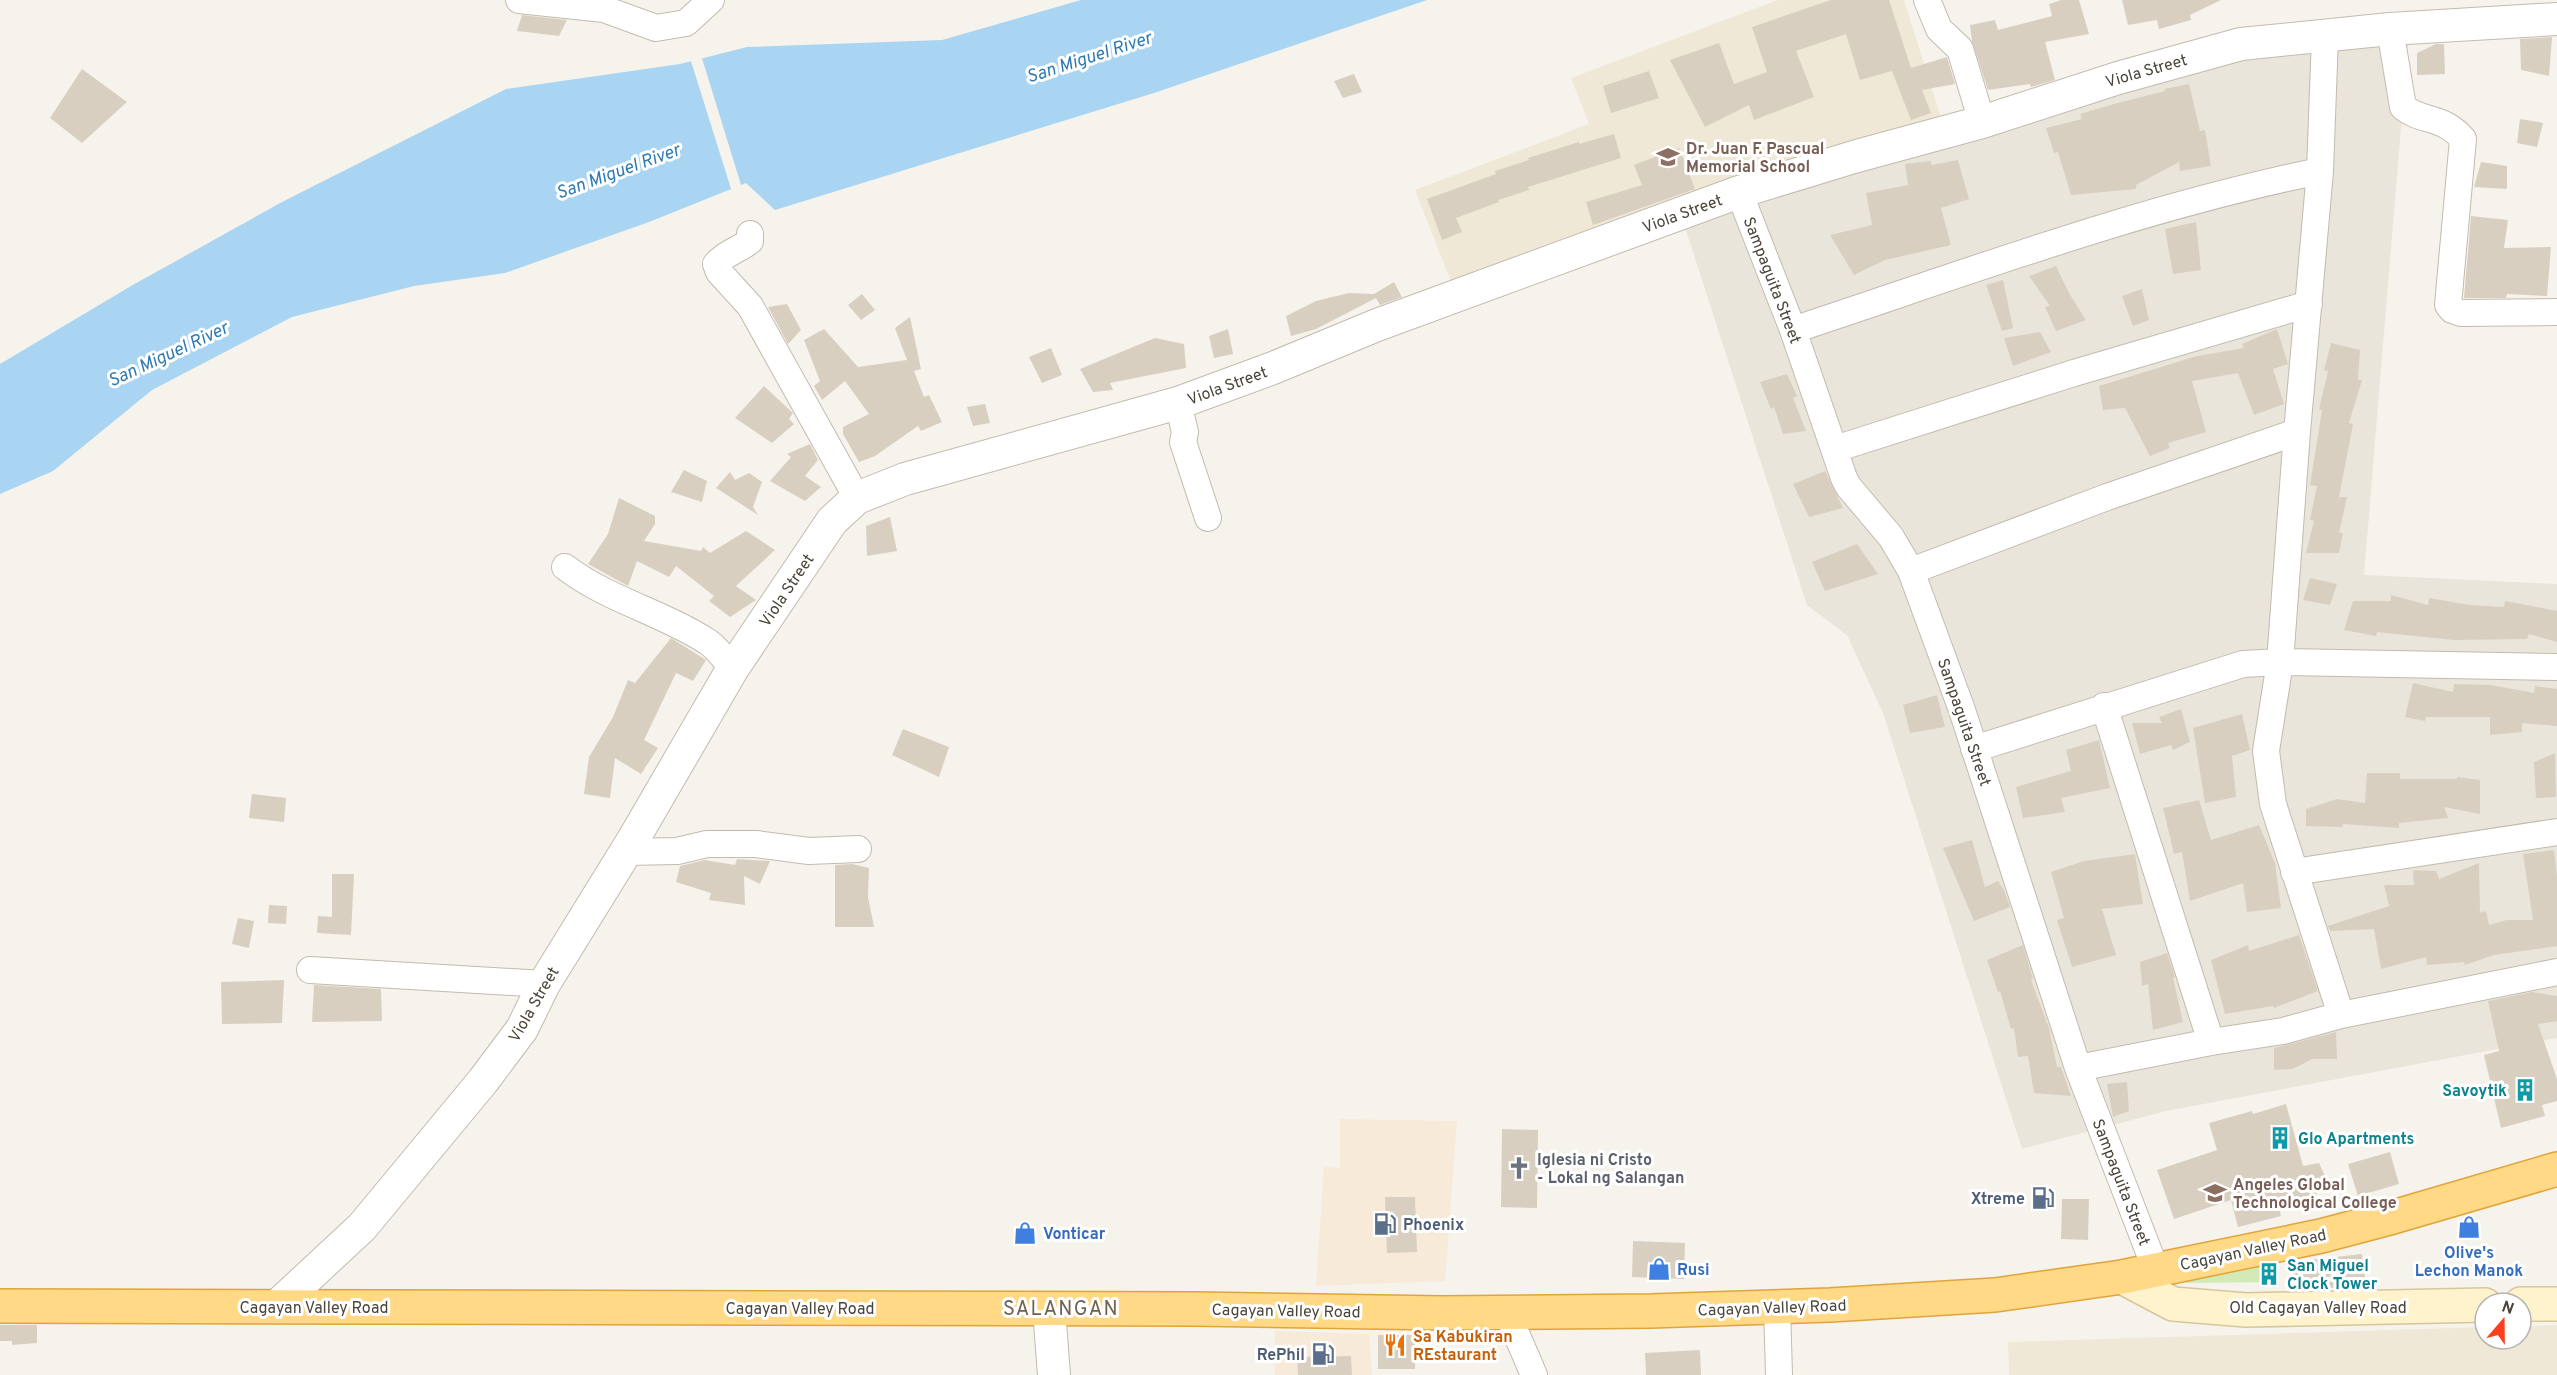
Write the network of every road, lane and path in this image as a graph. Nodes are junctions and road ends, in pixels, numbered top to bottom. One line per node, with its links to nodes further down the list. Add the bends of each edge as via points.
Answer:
1 (519, 0): 2 (street, via 604,9 656,28 686,22)
2 (711, 0)
3 (1927, 0): 7 (street, via 1939,29 1960,48)
4 (2557, 19): 5 (street, Viola Street)
5 (2390, 29): 6 (street, Viola Street); 12 (street, via 2403,107 2442,122 2463,139 2448,305 2461,313)
6 (2325, 36): 7 (street, Viola Street, via 2222,48); 8 (street)
7 (1982, 122): 9 (street, Viola Street)
8 (2320, 171): 11 (street); 13 (street, via 2241,187)
9 (1739, 192): 13 (street, Sampaguita Street); 14 (street, Viola Street)
10 (750, 234): 17 (street, via 750,241 716,264 719,272 750,306)
11 (2309, 304): 15 (street); 16 (street)
12 (2557, 312)
13 (1793, 330): 16 (street, Sampaguita Street)
14 (1178, 403): 17 (street, Viola Street, via 905,479); 18 (street, via 1185,432 1183,442)
15 (2297, 432): 20 (street, via 2107,497); 21 (street)
16 (1835, 449): 20 (street, Sampaguita Street, via 1848,486 1891,537)
17 (857, 498): 23 (street, Viola Street, via 832,521)
18 (1208, 518)
19 (565, 567): 23 (street, via 610,595 710,643)
20 (1911, 571): 25 (street, Sampaguita Street)
21 (2280, 662): 22 (street); 24 (street, via 2243,664); 29 (street, via 2266,751 2273,804)
22 (2557, 667)
23 (733, 668): 28 (street, Viola Street)
24 (2104, 706): 25 (street); 34 (street)
25 (1974, 748): 35 (street, Sampaguita Street)
26 (2557, 832): 29 (street)
27 (858, 849): 28 (street, via 809,851 756,844 707,844 677,851)
28 (625, 852): 32 (street, Viola Street)
29 (2294, 872): 33 (street)
30 (310, 970): 32 (street)
31 (2557, 972): 33 (street)
32 (544, 984): 43 (street, Viola Street, via 522,1029 362,1227)
33 (2341, 1015): 34 (street, via 2283,1031)
34 (2211, 1042): 35 (street)
35 (2078, 1068): 37 (street, Sampaguita Street)
36 (2557, 1169): 37 (highway, Cagayan Valley Road, via 2320,1236)
37 (2156, 1270): 38 (highway, Cagayan Valley Road)
38 (2122, 1277): 40 (main road, Old Cagayan Valley Road, via 2173,1304 2246,1310); 44 (highway, Cagayan Valley Road, via 1995,1296)
39 (2557, 1304): 41 (main road)
40 (2473, 1305)
41 (2533, 1305)
42 (0, 1306): 43 (highway, Cagayan Valley Road)
43 (277, 1306): 45 (highway, Cagayan Valley Road)
44 (1777, 1306): 46 (highway, Cagayan Valley Road); 49 (street)
45 (1049, 1309): 46 (highway, Cagayan Valley Road); 47 (street)
46 (1508, 1312): 48 (street)
47 (1054, 1375)
48 (1534, 1375)
49 (1779, 1375)

